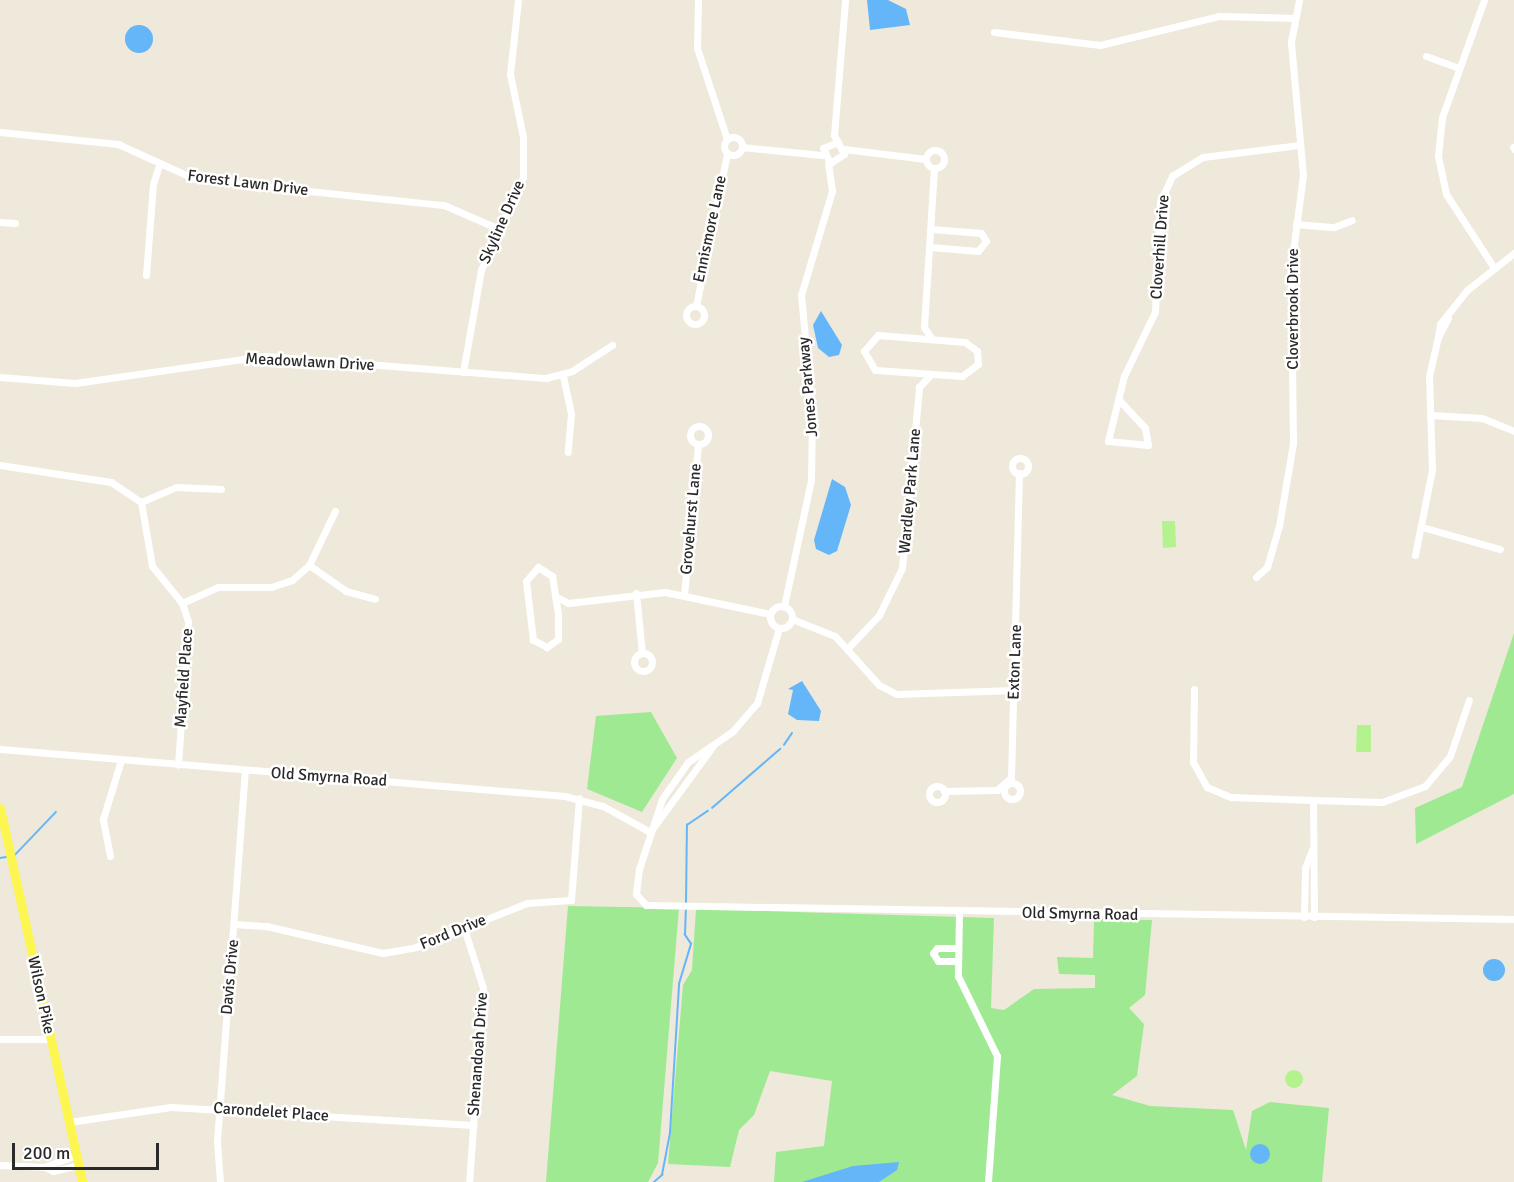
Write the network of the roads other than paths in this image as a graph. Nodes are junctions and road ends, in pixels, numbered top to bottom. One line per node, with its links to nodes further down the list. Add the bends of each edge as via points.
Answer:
1 (518, 0): 28 (street, Skyline Drive, via 510,74 524,165 516,199)
2 (698, 0): 11 (street, via 697,48)
3 (845, 0): 12 (street)
4 (1299, 0): 6 (street, Cloverbrook Drive)
5 (1484, 0): 9 (street)
6 (1295, 18): 7 (street, via 1219,16 1100,45); 13 (street, Cloverbrook Drive, via 1291,57)
7 (994, 32)
8 (1426, 56): 9 (street)
9 (1459, 68): 32 (street, via 1440,128 1439,175)
10 (0, 132): 21 (street, Forest Lawn Drive, via 106,141)
11 (727, 139): 14 (street, via 737,138); 17 (street, Ennismore Lane)
12 (836, 139): 15 (street); 16 (street)
13 (1300, 145): 27 (street, Cloverbrook Drive, via 1303,180); 45 (street, Cloverhill Drive, via 1200,158 1172,176 1160,202 1155,312 1124,376)
14 (742, 147): 16 (street); 17 (street, via 737,155)
15 (844, 149): 18 (street); 19 (street)
16 (820, 152): 22 (street)
17 (727, 153): 34 (street, Ennismore Lane)
18 (851, 154): 19 (street); 20 (street)
19 (843, 158): 22 (street)
20 (926, 159): 23 (street); 23 (street, via 931,151 942,153 944,162)
21 (159, 166): 28 (street, Forest Lawn Drive, via 203,180 440,204); 33 (street, via 153,184)
22 (832, 166): 66 (street, Jones Parkway, via 829,201 803,279 811,480)
23 (934, 169): 29 (street)
24 (1352, 220): 27 (street, via 1334,227)
25 (0, 222): 26 (street)
26 (15, 223)
27 (1296, 224): 59 (street, Cloverbrook Drive, via 1291,267 1291,468 1267,567)
28 (499, 229): 39 (street, Skyline Drive, via 478,279)
29 (931, 229): 30 (street); 30 (street, via 981,233 986,241 978,251)
30 (930, 248): 35 (street)
31 (1514, 253): 32 (street)
32 (1493, 266): 46 (street, via 1467,290 1438,337 1430,366)
33 (146, 275)
34 (696, 306)
35 (924, 327): 36 (street); 37 (street)
36 (913, 337): 37 (street); 40 (street, via 875,336 864,351 873,369)
37 (932, 339): 41 (street, via 968,342 979,359 967,375)
38 (612, 345): 42 (street)
39 (463, 372): 42 (street, Meadowlawn Drive); 43 (street, Meadowlawn Drive, via 258,356 75,383)
40 (909, 373): 41 (street); 44 (street)
41 (931, 374): 44 (street)
42 (563, 375): 49 (street, via 571,414)
43 (0, 377)
44 (919, 387): 71 (street, Wardley Park Lane, via 902,568 879,615)
45 (1120, 401): 45 (street, Cloverhill Drive, via 1108,442 1149,445 1145,428)
46 (1431, 415): 47 (street, via 1472,417); 55 (street, via 1432,470)
47 (1514, 431)
48 (698, 444): 61 (street, Grovehurst Lane)
49 (568, 452)
50 (0, 465): 53 (street, via 111,482)
51 (1019, 473): 74 (street, Exton Lane)
52 (221, 489): 53 (street, via 176,487)
53 (141, 502): 64 (street, Mayfield Place, via 152,566)
54 (335, 512): 58 (street)
55 (1422, 527): 56 (street); 57 (street)
56 (1500, 549)
57 (1415, 555)
58 (309, 566): 63 (street, via 346,591); 64 (street, via 283,585 218,587)
59 (1256, 577)
60 (636, 593): 61 (street); 65 (street); 72 (street)
61 (684, 595): 68 (street)
62 (555, 597): 65 (street); 67 (street); 67 (street, via 550,572 540,567 530,570 526,581 532,635 540,646 558,639)
63 (375, 599)
64 (182, 603): 78 (street, Mayfield Place, via 189,633)
65 (568, 603): 67 (street)
66 (784, 606): 68 (street); 69 (street)
67 (558, 614)
68 (770, 614): 70 (street)
69 (792, 619): 70 (street); 71 (street, via 827,631)
70 (779, 628): 84 (street, via 757,703 673,779)
71 (847, 649): 74 (street, via 879,685 897,694)
72 (642, 652)
73 (1194, 689): 82 (street, via 1193,762 1207,787 1231,797)
74 (1014, 690): 80 (street, Exton Lane, via 1011,777 1006,785 995,791)
75 (1469, 700): 82 (street, via 1450,756 1425,786 1382,802)
76 (0, 749): 77 (street, Old Smyrna Road)
77 (122, 760): 78 (street, Old Smyrna Road); 86 (street, via 103,819)
78 (178, 765): 79 (street, Old Smyrna Road)
79 (245, 771): 81 (street, Old Smyrna Road); 91 (street, Davis Drive)
80 (944, 791)
81 (579, 798): 84 (street, Old Smyrna Road); 92 (street, Ford Drive, via 571,900 527,903)
82 (1313, 800): 85 (street)
83 (0, 808): 96 (main road, Wilson Pike)
84 (650, 832): 87 (street, Old Smyrna Road, via 636,893 646,905)
85 (1312, 850): 88 (street, via 1305,868); 89 (street)
86 (110, 856)
87 (959, 911): 88 (street, Old Smyrna Road); 93 (street)
88 (1304, 917): 89 (street, Old Smyrna Road)
89 (1314, 917): 90 (street, Old Smyrna Road)
90 (1514, 919)
91 (234, 924): 92 (street, Ford Drive, via 277,928 383,953); 97 (street, Davis Drive)
92 (464, 928): 99 (street, Shenandoah Drive, via 483,988)
93 (958, 948): 94 (street); 94 (street, via 937,948 933,953 938,961)
94 (957, 962): 105 (street, via 961,984 995,1046)
95 (0, 1039): 96 (street)
96 (51, 1039): 98 (main road, Wilson Pike)
97 (220, 1109): 98 (street, Carondelet Place, via 147,1107); 99 (street, Carondelet Place); 103 (street, Davis Drive)
98 (69, 1122): 100 (main road, Wilson Pike)
99 (473, 1125): 104 (street, Shenandoah Drive)
100 (77, 1160): 101 (street, via 55,1171 45,1167); 102 (main road, Wilson Pike)
101 (0, 1166)
102 (82, 1182)
103 (220, 1182)
104 (469, 1182)
105 (988, 1182)

